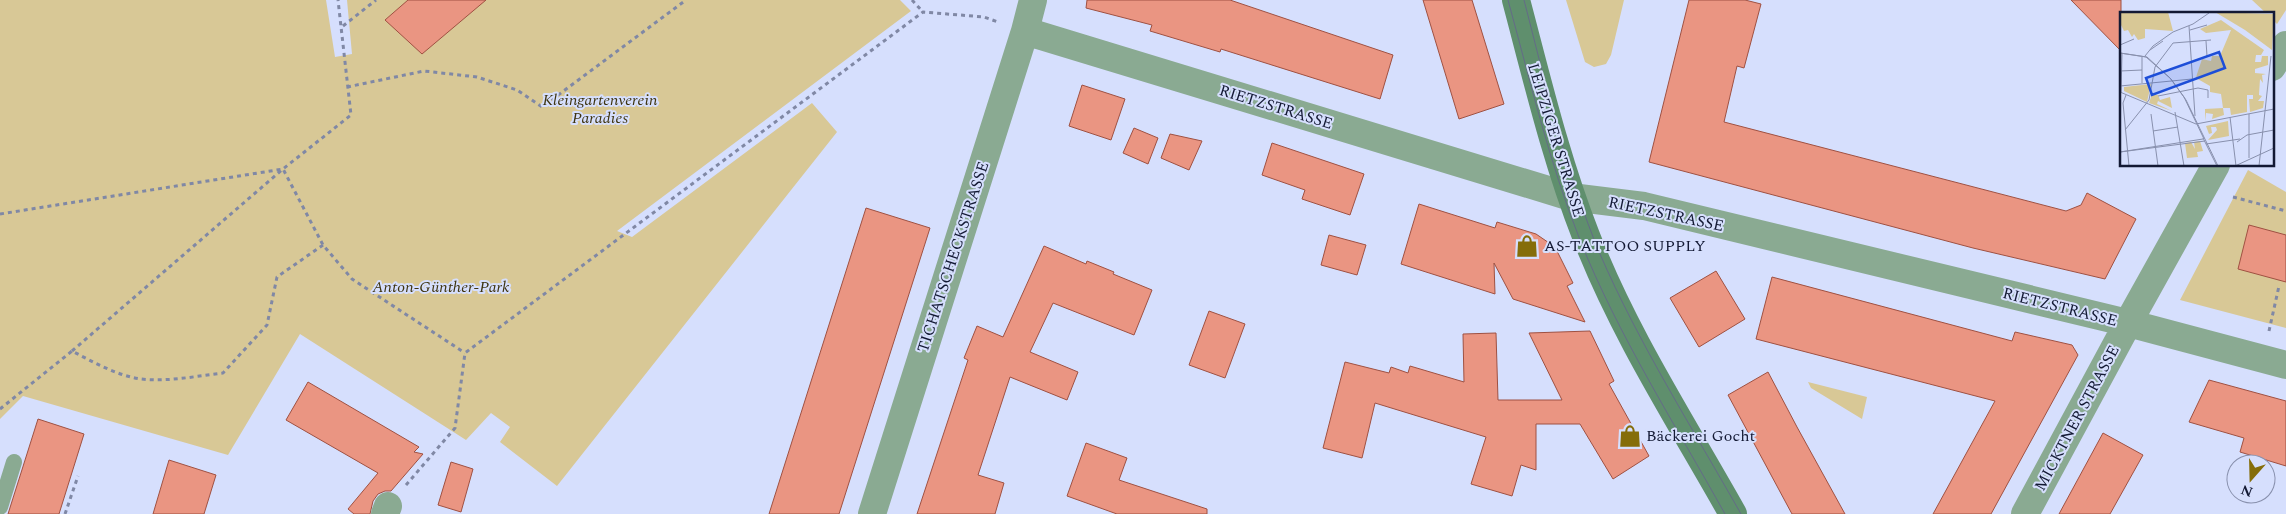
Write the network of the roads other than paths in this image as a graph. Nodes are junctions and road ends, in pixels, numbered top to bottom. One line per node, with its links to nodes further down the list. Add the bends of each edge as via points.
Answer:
1 (1033, 0): 3 (street, TICHATSCHECKSTRASSE)
2 (1516, 0): 7 (main road, LEIPZIGER STRASSE)
3 (1025, 31): 7 (street, RIETZSTRASSE); 12 (street, TICHATSCHECKSTRASSE)
4 (2286, 45): 5 (street)
5 (2274, 65)
6 (2215, 166): 8 (street, MICKTNER STRASSE)
7 (1571, 197): 8 (street, RIETZSTRASSE, via 1644,206); 13 (main road, LEIPZIGER STRASSE, via 1607,285)
8 (2128, 323): 9 (street, RIETZSTRASSE); 14 (street, MICKTNER STRASSE)
9 (2274, 362)
10 (14, 462): 11 (lane)
11 (0, 506)
12 (872, 514)
13 (1733, 514)
14 (2025, 514)

